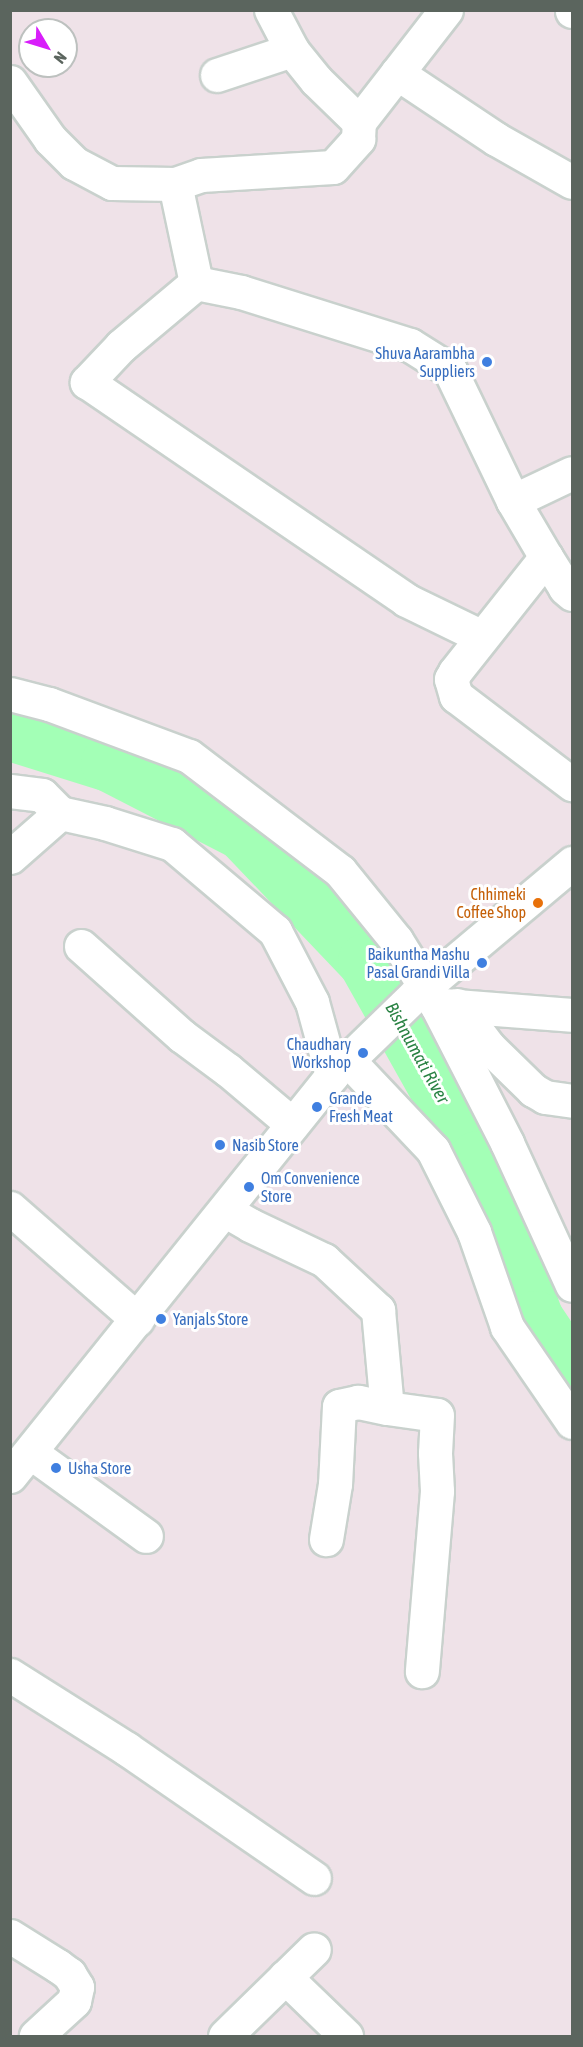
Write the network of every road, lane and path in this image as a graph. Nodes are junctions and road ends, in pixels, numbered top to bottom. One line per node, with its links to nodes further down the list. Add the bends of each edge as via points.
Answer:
1 (271, 10): 3 (street)
2 (446, 10): 4 (street)
3 (292, 50): 5 (street); 7 (street)
4 (397, 73): 7 (street); 8 (street, via 496,139)
5 (217, 75)
6 (10, 82): 9 (street, via 50,139 74,163 112,183)
7 (359, 122): 9 (street, via 358,139 333,167 201,175)
8 (573, 182)
9 (176, 184): 10 (street)
10 (196, 282): 12 (street, via 241,292 410,345 450,370); 15 (street, via 121,346 87,381 406,600)
11 (573, 473): 12 (street)
12 (513, 501): 13 (street)
13 (546, 557): 14 (street); 15 (street)
14 (573, 594)
15 (480, 636): 17 (street, via 451,680 456,696)
16 (10, 694): 23 (street, via 49,704 189,756 340,871 396,940)
17 (573, 784)
18 (10, 791): 19 (street, via 42,795)
19 (60, 813): 20 (street); 25 (street, via 172,844 276,931)
20 (10, 857)
21 (573, 863): 23 (street)
22 (81, 946): 27 (street, via 182,1036)
23 (434, 998): 24 (street); 25 (street); 26 (street, via 533,1090 545,1097); 30 (street)
24 (573, 1015)
25 (343, 1063): 27 (street); 33 (street, via 433,1150 474,1232 507,1327)
26 (573, 1101)
27 (292, 1124): 29 (street)
28 (10, 1208): 31 (street)
29 (226, 1211): 31 (street); 32 (street, via 324,1260 378,1311)
30 (573, 1285)
31 (137, 1318): 34 (street)
32 (387, 1408): 36 (street, via 358,1402 339,1406 335,1484); 37 (street, via 437,1415 437,1491)
33 (573, 1422)
34 (20, 1464): 35 (street)
35 (146, 1536)
36 (326, 1539)
37 (422, 1671)
38 (10, 1675): 39 (street, via 127,1749)
39 (314, 1878)
40 (10, 1936): 43 (street, via 69,1974 77,1987 74,2001)
41 (314, 1949): 42 (street)
42 (285, 1977): 44 (street); 45 (street)
43 (36, 2037)
44 (225, 2037)
45 (346, 2037)

